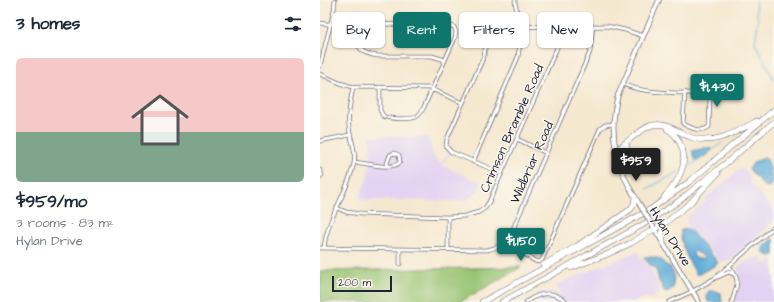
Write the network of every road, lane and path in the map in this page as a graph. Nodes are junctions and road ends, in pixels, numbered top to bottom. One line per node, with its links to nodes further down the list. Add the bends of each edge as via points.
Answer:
1 (335, 0): 7 (street)
2 (515, 0): 4 (street)
3 (659, 0): 9 (main road, Hylan Drive)
4 (517, 12)
5 (320, 23): 7 (street)
6 (385, 24): 16 (street, via 452,26 456,35)
7 (330, 25): 15 (street)
8 (593, 26): 9 (street, via 617,28)
9 (643, 36): 19 (main road, Hylan Drive)
10 (360, 48): 16 (street, via 378,56 432,56)
11 (485, 48): 24 (street)
12 (519, 48): 36 (street, via 516,62)
13 (557, 48): 30 (street, Crimson Bramble Road)
14 (591, 48): 33 (street, Wildbriar Road)
15 (321, 59): 17 (street)
16 (445, 60): 22 (street)
17 (320, 66)
18 (320, 74): 20 (street)
19 (623, 84): 23 (street, via 640,90); 28 (main road, Hylan Drive, via 615,106)
20 (353, 87): 21 (street); 29 (street, via 348,116)
21 (380, 87): 22 (street); 22 (street, via 380,112 383,116 410,119 422,112)
22 (432, 89): 24 (street)
23 (685, 92): 23 (street, via 683,124 696,130 704,130 708,127 710,94)
24 (463, 103): 36 (street, via 446,146 451,152)
25 (772, 111): 26 (highway)
26 (765, 117): 32 (highway, via 737,132 712,140 694,138 663,125 652,125); 44 (highway, via 689,182)
27 (773, 123): 34 (highway)
28 (613, 124): 32 (main road, Hylan Drive); 49 (street, via 605,125 600,130 542,260 536,261)
29 (350, 135): 31 (street); 35 (street)
30 (516, 139): 33 (street); 40 (street, Crimson Bramble Road)
31 (320, 141)
32 (615, 151): 38 (main road, Hylan Drive)
33 (546, 153): 49 (street, Wildbriar Road)
34 (731, 159): 46 (highway, via 689,204); 56 (highway, via 656,216)
35 (354, 162): 37 (street); 43 (street)
36 (473, 162): 40 (street)
37 (386, 166): 37 (street, via 398,164 399,156 394,153 390,155)
38 (620, 166): 42 (main road, Hylan Drive); 44 (highway, via 622,151 646,131 664,128 675,134 683,152 682,171 670,191)
39 (320, 170): 41 (street)
40 (502, 173): 45 (street, Crimson Bramble Road, via 482,210 468,216)
41 (320, 177)
42 (635, 197): 48 (main road, Hylan Drive, bridge); 60 (highway, via 631,208 577,246)
43 (337, 208): 45 (street, Crimson Bramble Road, via 360,214); 51 (street)
44 (651, 208): 60 (highway)
45 (448, 217): 53 (street)
46 (666, 222): 48 (highway); 50 (highway, via 662,232)
47 (774, 227): 55 (street)
48 (654, 228): 50 (main road, Hylan Drive); 56 (highway, via 632,243)
49 (506, 242): 53 (street, via 487,250)
50 (663, 242): 59 (main road, Hylan Drive)
51 (322, 248): 52 (street)
52 (400, 249): 53 (street); 54 (street)
53 (448, 249)
54 (400, 264)
55 (729, 266): 57 (street); 58 (street)
56 (553, 274): 62 (highway)
57 (736, 277): 58 (street, via 729,272); 66 (street, via 737,287)
58 (715, 278): 59 (street)
59 (693, 291): 64 (street); 65 (main road, Hylan Drive)
60 (484, 301)
61 (527, 301): 63 (street, via 542,293 550,293)
62 (502, 302)
63 (566, 302)
64 (669, 302)
65 (699, 302)
66 (732, 302)

